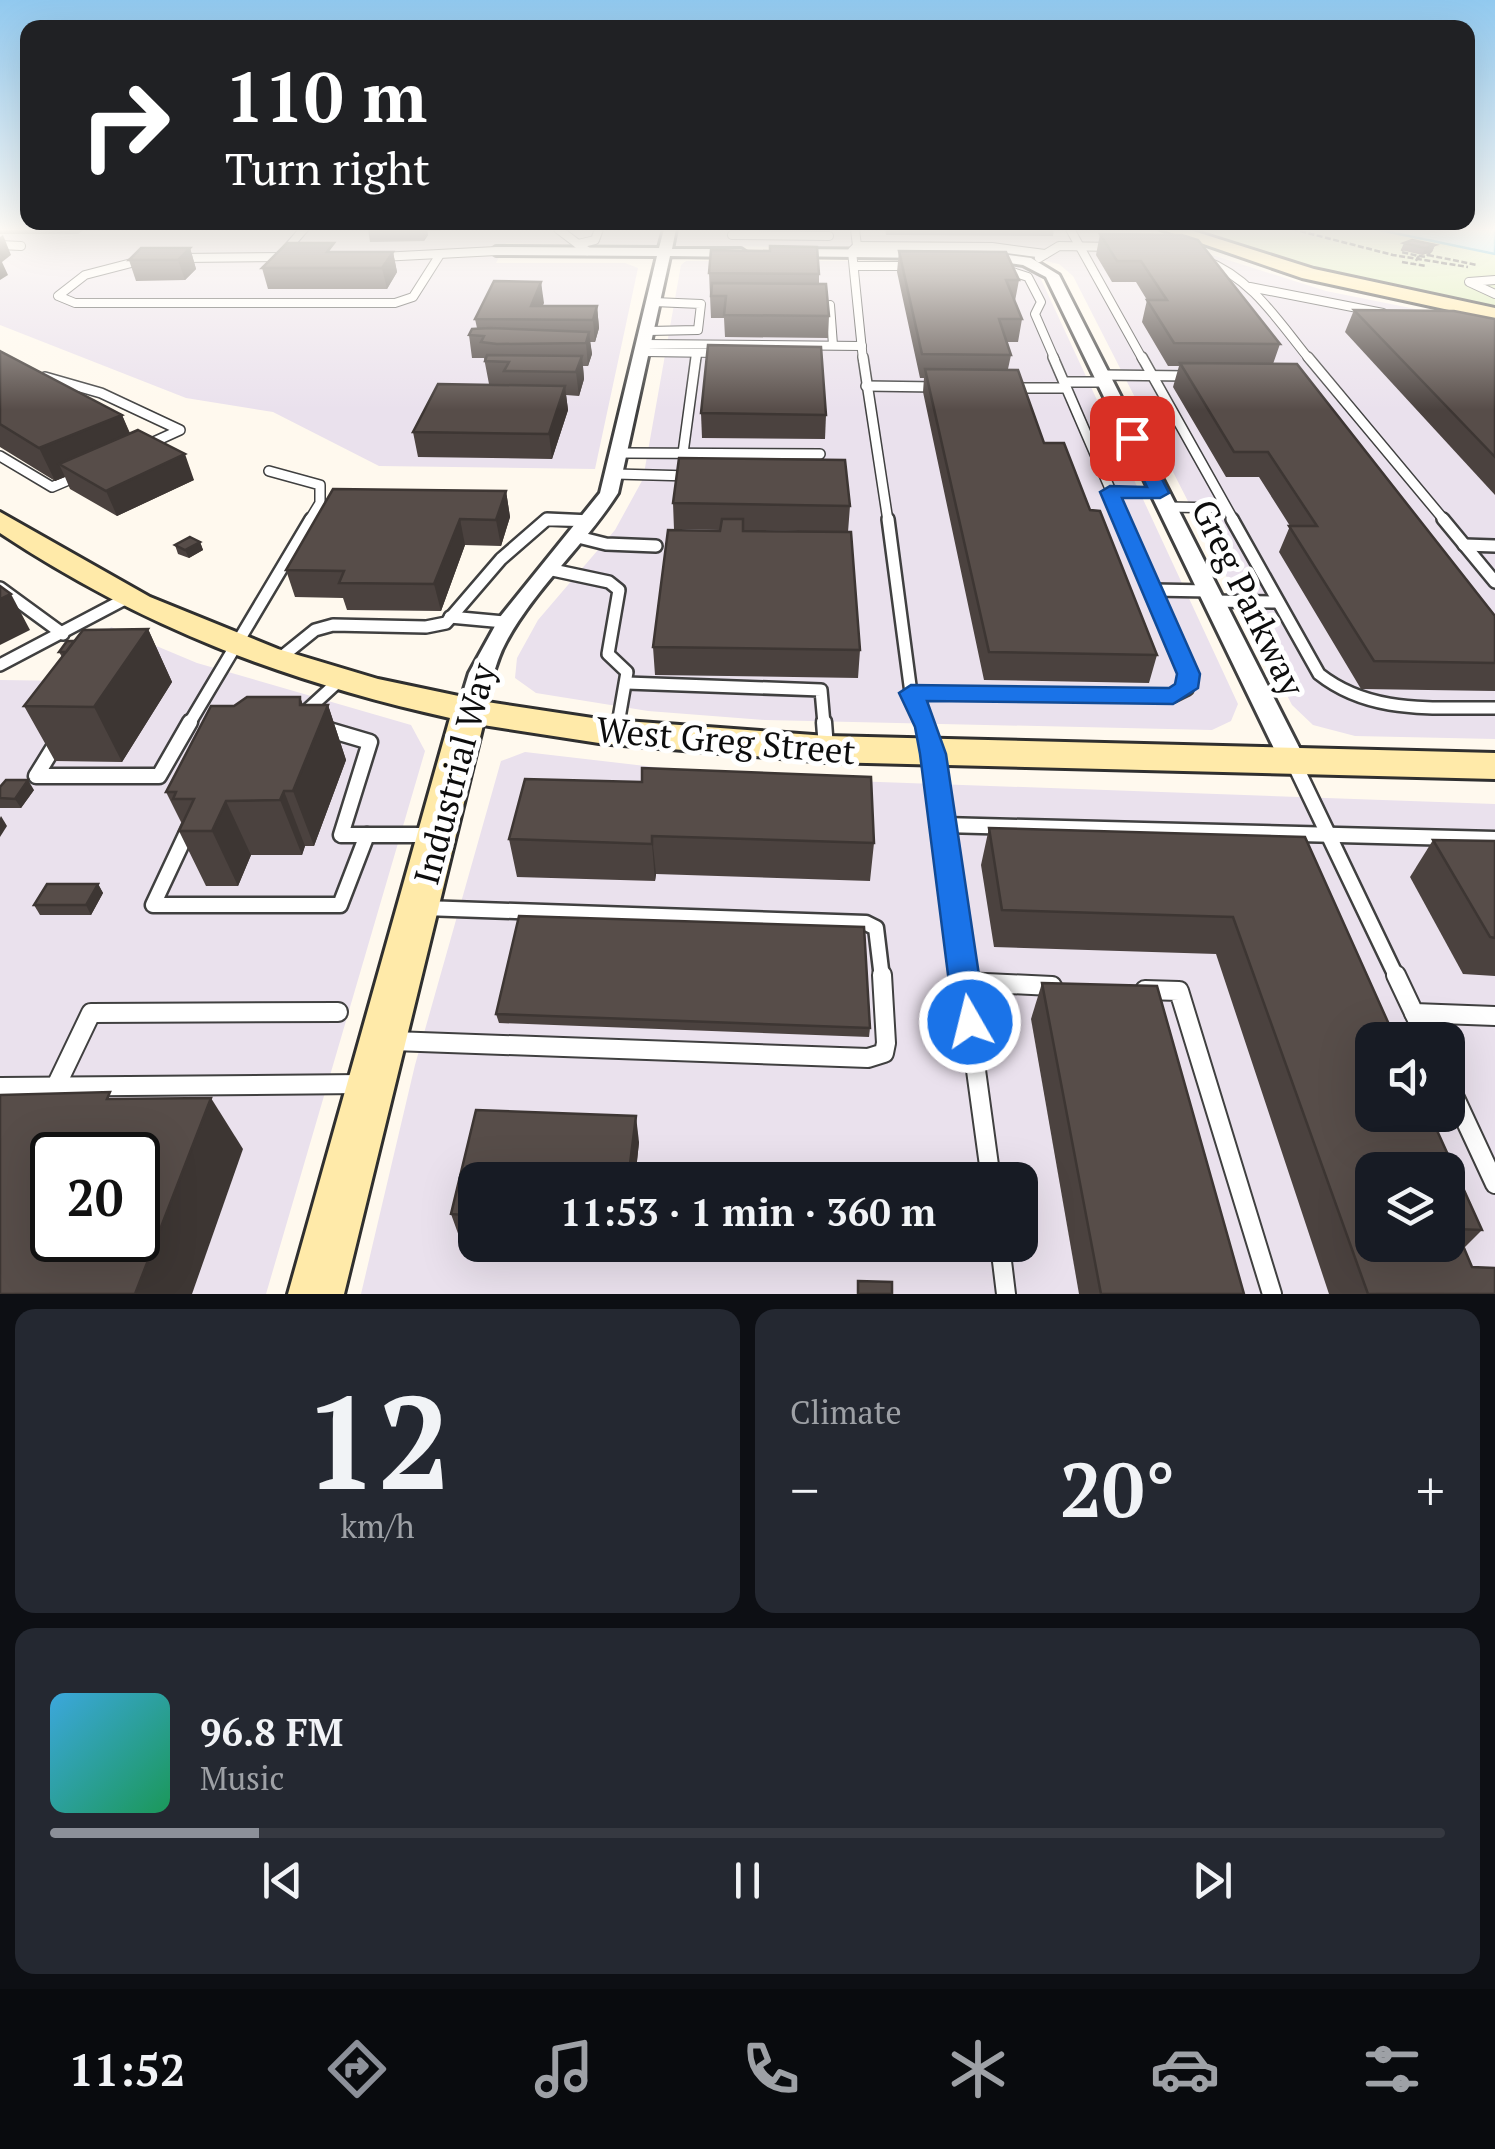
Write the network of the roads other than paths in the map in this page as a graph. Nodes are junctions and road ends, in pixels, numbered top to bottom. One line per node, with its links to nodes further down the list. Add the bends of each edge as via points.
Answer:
1 (63, 289): 2 (lane, via 58,296 75,303 395,302)
2 (418, 289)
3 (657, 289): 11 (street, Industrial Way)
4 (857, 289): 19 (lane)
5 (1034, 289): 12 (lane)
6 (1059, 289): 13 (street, Greg Parkway)
7 (1104, 289): 23 (lane)
8 (1252, 289): 26 (lane)
9 (1262, 289): 16 (lane)
10 (1380, 289): 15 (main road)
11 (654, 302): 17 (street, Industrial Way); 17 (lane, via 701,304 698,330)
12 (1041, 302): 13 (lane); 28 (lane, via 1035,314)
13 (1066, 303): 27 (street, Greg Parkway)
14 (830, 305): 18 (lane)
15 (1495, 314)
16 (1394, 315)
17 (645, 342): 18 (lane); 20 (lane); 33 (street, Industrial Way)
18 (834, 346): 19 (lane)
19 (862, 346): 29 (lane)
20 (697, 352): 21 (lane); 34 (lane)
21 (818, 355)
22 (28, 372): 32 (lane, via 100,393 180,430)
23 (1152, 376): 24 (lane); 27 (lane); 43 (lane)
24 (1209, 376)
25 (1306, 377): 26 (lane)
26 (1325, 377): 47 (lane)
27 (1104, 379): 28 (lane); 42 (street, Greg Parkway)
28 (1065, 385): 31 (lane); 41 (lane)
29 (866, 386): 30 (lane); 65 (lane)
30 (957, 387)
31 (994, 388)
32 (132, 452)
33 (622, 452): 34 (lane); 39 (street, Industrial Way)
34 (682, 453): 35 (lane)
35 (820, 454)
36 (0, 456): 38 (lane, via 52,487)
37 (270, 471): 60 (lane, via 320,485 320,503)
38 (84, 473)
39 (616, 474): 40 (lane); 45 (street, Industrial Way)
40 (699, 476)
41 (1110, 492): 42 (lane); 53 (lane)
42 (1163, 500): 43 (lane); 54 (street, Greg Parkway)
43 (1226, 508): 56 (lane)
44 (0, 520): 55 (main road, West Greg Street)
45 (591, 521): 46 (street, Industrial Way); 57 (lane, via 548,519 500,559)
46 (578, 538): 48 (lane); 50 (street, Industrial Way)
47 (1464, 545): 49 (lane); 51 (lane)
48 (656, 546)
49 (1495, 546)
50 (548, 569): 58 (street, Industrial Way); 64 (lane, via 616,585 608,654 627,672)
51 (1495, 582)
52 (0, 588): 59 (lane)
53 (1153, 590): 54 (lane); 65 (lane, via 1189,674 1186,688 1173,696)
54 (1211, 596): 56 (lane); 72 (street, Greg Parkway)
55 (128, 598): 59 (lane); 60 (main road, West Greg Street)
56 (1278, 602): 66 (lane, via 1337,693 1363,703)
57 (450, 618): 58 (lane); 61 (lane, via 426,627 333,625 315,630)
58 (504, 622): 67 (street, Industrial Way, via 478,670)
59 (63, 634): 62 (lane)
60 (233, 643): 61 (main road, West Greg Street); 74 (lane)
61 (279, 659): 63 (main road, West Greg Street)
62 (0, 665)
63 (341, 679): 67 (main road, West Greg Street); 79 (lane, via 296,720 370,742 341,835)
64 (626, 682): 69 (lane); 70 (lane, via 821,690)
65 (911, 693): 71 (lane)
66 (1495, 708)
67 (470, 709): 69 (main road, West Greg Street); 80 (main road, Industrial Way)
68 (64, 732): 74 (lane, via 36,776)
69 (614, 734): 70 (main road, West Greg Street)
70 (826, 752): 71 (main road, West Greg Street)
71 (933, 754): 72 (main road, West Greg Street); 77 (lane)
72 (1293, 761): 73 (main road, West Greg Street); 78 (lane)
73 (1495, 766)
74 (158, 776): 75 (lane)
75 (177, 776)
76 (199, 808): 79 (lane, via 154,904 340,906)
77 (944, 825): 78 (lane); 83 (lane)
78 (1329, 834): 81 (lane); 87 (lane)
79 (367, 835): 80 (lane)
80 (437, 835): 82 (main road, Industrial Way)
81 (1495, 839)
82 (418, 908): 90 (main road, Industrial Way); 90 (lane, via 866,923 880,938 884,1052 868,1058)
83 (964, 982): 84 (lane); 95 (lane)
84 (1062, 986)
85 (1121, 989): 100 (lane, via 1179,991)
86 (338, 1012): 92 (lane, via 91,1013)
87 (1414, 1013): 88 (lane); 89 (lane)
88 (1495, 1016)
89 (1418, 1022)
90 (383, 1041): 91 (main road, Industrial Way)
91 (372, 1084): 92 (lane); 98 (main road, Industrial Way)
92 (56, 1086): 93 (lane, via 19,1094)
93 (0, 1087)
94 (1465, 1120): 96 (lane)
95 (989, 1162)
96 (1495, 1184)
97 (1002, 1262): 99 (lane)
98 (316, 1294)
99 (1006, 1294)
100 (1272, 1294)

